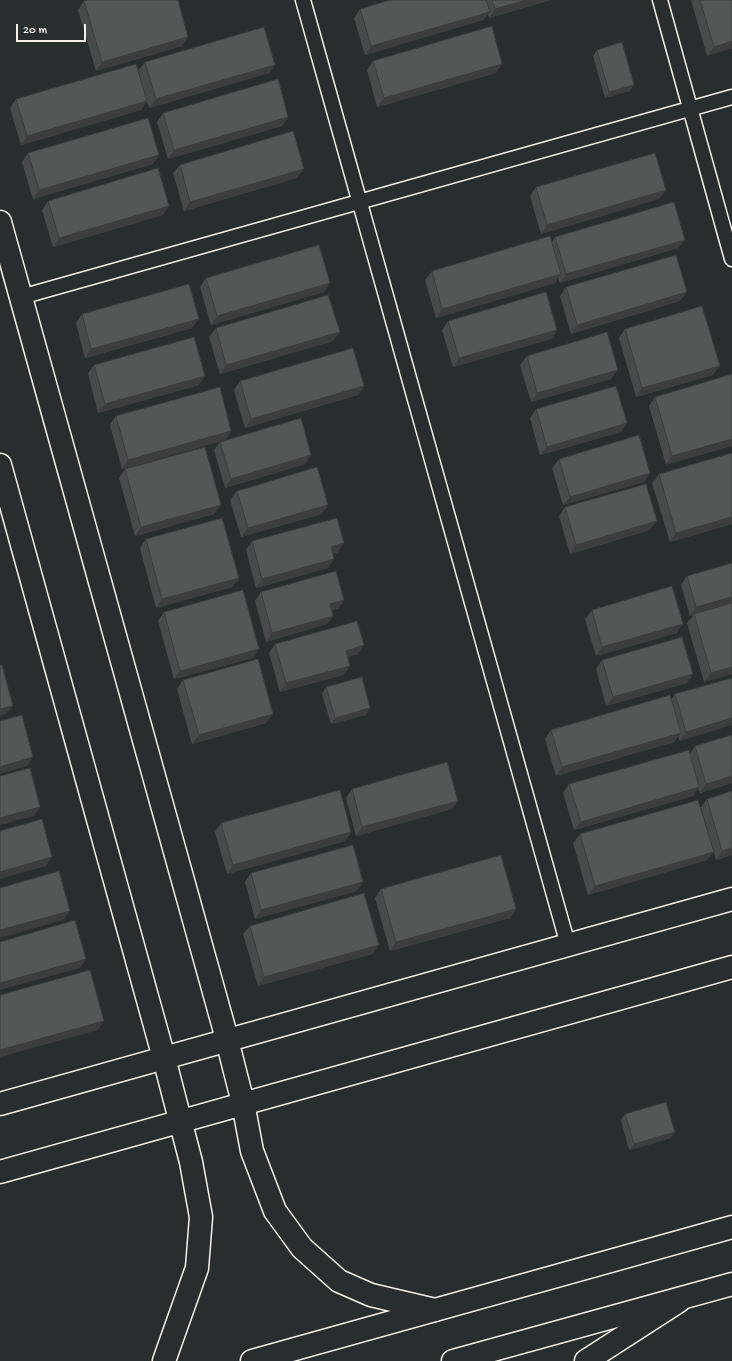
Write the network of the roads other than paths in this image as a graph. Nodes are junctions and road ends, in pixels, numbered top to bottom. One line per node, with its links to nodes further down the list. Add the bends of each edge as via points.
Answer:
1 (303, 0): 5 (lane)
2 (660, 0): 4 (lane)
3 (732, 97): 4 (lane)
4 (691, 109): 5 (lane); 7 (lane)
5 (360, 202): 8 (lane); 11 (lane)
6 (0, 222): 8 (street)
7 (732, 259)
8 (21, 296): 13 (street)
9 (0, 465): 14 (street)
10 (732, 900): 11 (street)
11 (568, 945): 13 (street)
12 (732, 967): 15 (street)
13 (227, 1040): 14 (street); 15 (street)
14 (164, 1058): 16 (street); 17 (street)
15 (243, 1103): 17 (street); 22 (street, via 252,1151 275,1211 302,1248 339,1281 372,1295)
16 (0, 1104)
17 (180, 1120): 18 (street); 23 (street, via 202,1217 197,1268)
18 (0, 1172)
19 (732, 1227): 22 (street)
20 (732, 1284): 21 (street)
21 (683, 1298): 25 (street); 26 (street)
22 (435, 1310): 24 (street)
23 (164, 1361)
24 (252, 1361)
25 (453, 1361)
26 (586, 1361)

